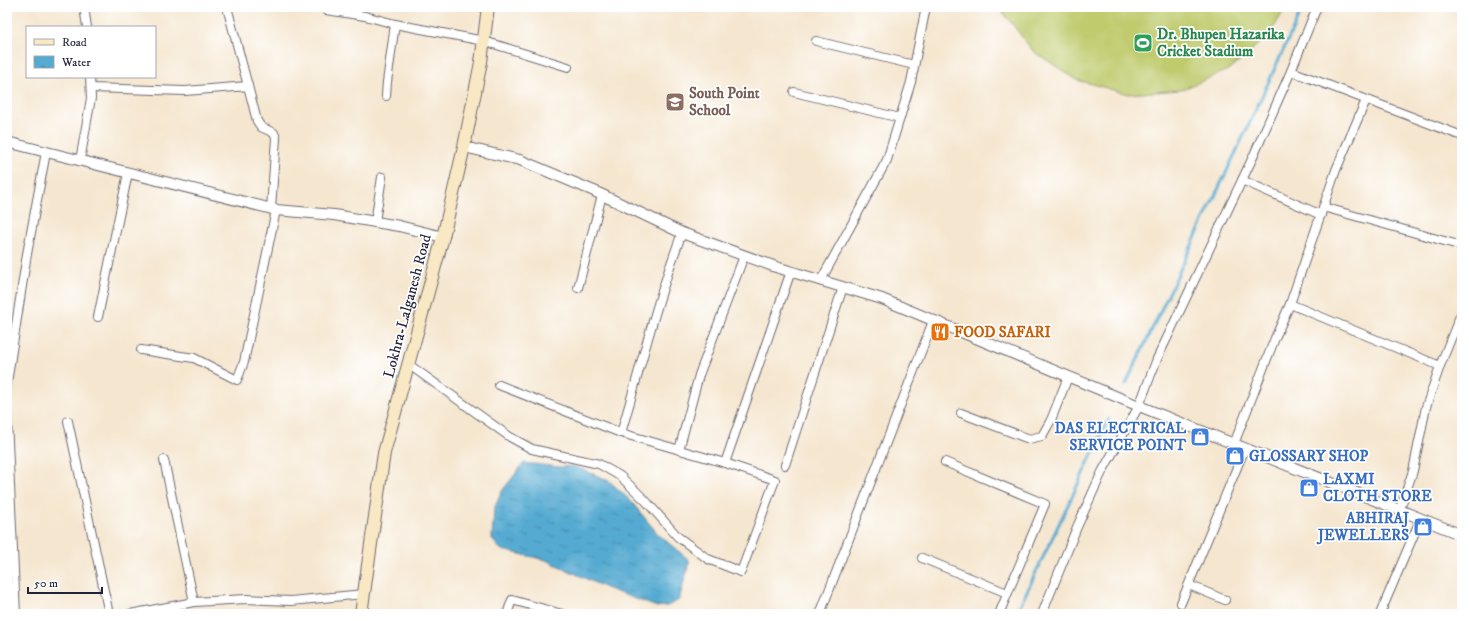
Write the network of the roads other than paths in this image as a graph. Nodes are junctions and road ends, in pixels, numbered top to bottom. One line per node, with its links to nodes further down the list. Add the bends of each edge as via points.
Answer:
1 (84, 7): 8 (street)
2 (227, 7): 15 (street)
3 (488, 7): 9 (main road, Lokhra-Lalganesh Road)
4 (926, 7): 11 (street)
5 (1317, 7): 13 (street)
6 (326, 10): 7 (street, via 366,16)
7 (395, 24): 9 (street); 18 (street)
8 (87, 26)
9 (484, 41): 12 (street); 23 (main road, Lokhra-Lalganesh Road)
10 (816, 41): 11 (street)
11 (914, 65): 20 (street)
12 (568, 67)
13 (1291, 71): 19 (street); 28 (street)
14 (90, 78): 16 (street)
15 (248, 86): 16 (street, via 185,91); 30 (street, via 257,121 261,127 276,136)
16 (91, 88): 25 (street)
17 (794, 92): 20 (street)
18 (386, 96)
19 (1366, 100): 21 (street); 31 (street, via 1336,170)
20 (900, 118): 38 (street, via 886,164)
21 (1462, 136)
22 (7, 142): 24 (street)
23 (464, 147): 29 (street, via 520,160); 34 (main road, Lokhra-Lalganesh Road)
24 (46, 152): 25 (street); 49 (street)
25 (80, 161): 26 (street)
26 (128, 173): 30 (street); 43 (street)
27 (382, 177): 32 (street)
28 (1242, 180): 31 (street); 51 (street, via 1157,359)
29 (602, 195): 33 (street); 40 (street)
30 (273, 210): 32 (street, via 334,215); 45 (street, via 244,362 237,380 194,358)
31 (1322, 211): 35 (street); 41 (street)
32 (375, 222): 34 (street)
33 (682, 233): 36 (street); 55 (street, via 662,287)
34 (443, 237): 46 (main road, Lokhra-Lalganesh Road)
35 (1462, 246)
36 (744, 256): 37 (street); 58 (street, via 699,375)
37 (791, 271): 38 (street); 61 (street)
38 (821, 280): 39 (street)
39 (844, 287): 44 (street, via 882,299); 62 (street)
40 (578, 288)
41 (1290, 304): 47 (street); 56 (street)
42 (1461, 315): 47 (street)
43 (98, 317)
44 (933, 321): 48 (street); 80 (street)
45 (141, 350)
46 (408, 364): 61 (street, via 510,437 532,449 599,464 620,476 678,537 708,559 741,572 775,480); 70 (main road, Lokhra-Lalganesh Road, via 384,453)
47 (1440, 366): 64 (street, via 1426,407 1413,471)
48 (1068, 377): 51 (street); 52 (street, via 1042,436 1029,439)
49 (7, 383)
50 (499, 386): 55 (street)
51 (1139, 406): 56 (street); 82 (street, via 1102,472)
52 (961, 413)
53 (7, 420): 63 (street)
54 (68, 421): 75 (street)
55 (621, 433): 58 (street)
56 (1234, 444): 57 (street)
57 (1245, 448): 64 (street); 68 (street)
58 (679, 450): 61 (street)
59 (164, 460): 72 (street)
60 (945, 462): 69 (street, via 1044,504)
61 (726, 463)
62 (785, 465)
63 (9, 490): 74 (street)
64 (1400, 509): 65 (street)
65 (1421, 518): 66 (street); 83 (street)
66 (1462, 535)
67 (922, 558): 69 (street)
68 (1189, 585): 71 (street); 73 (street)
69 (1007, 593): 81 (street)
70 (364, 594): 72 (street, via 291,601 246,598); 77 (main road, Lokhra-Lalganesh Road)
71 (1225, 600)
72 (194, 602): 76 (street)
73 (1181, 603)
74 (16, 614)
75 (109, 614)
76 (130, 614)
77 (361, 614)
78 (507, 614): 79 (street, via 512,600)
79 (562, 614)
80 (820, 614)
81 (999, 614)
82 (1042, 614)
83 (1380, 614)

